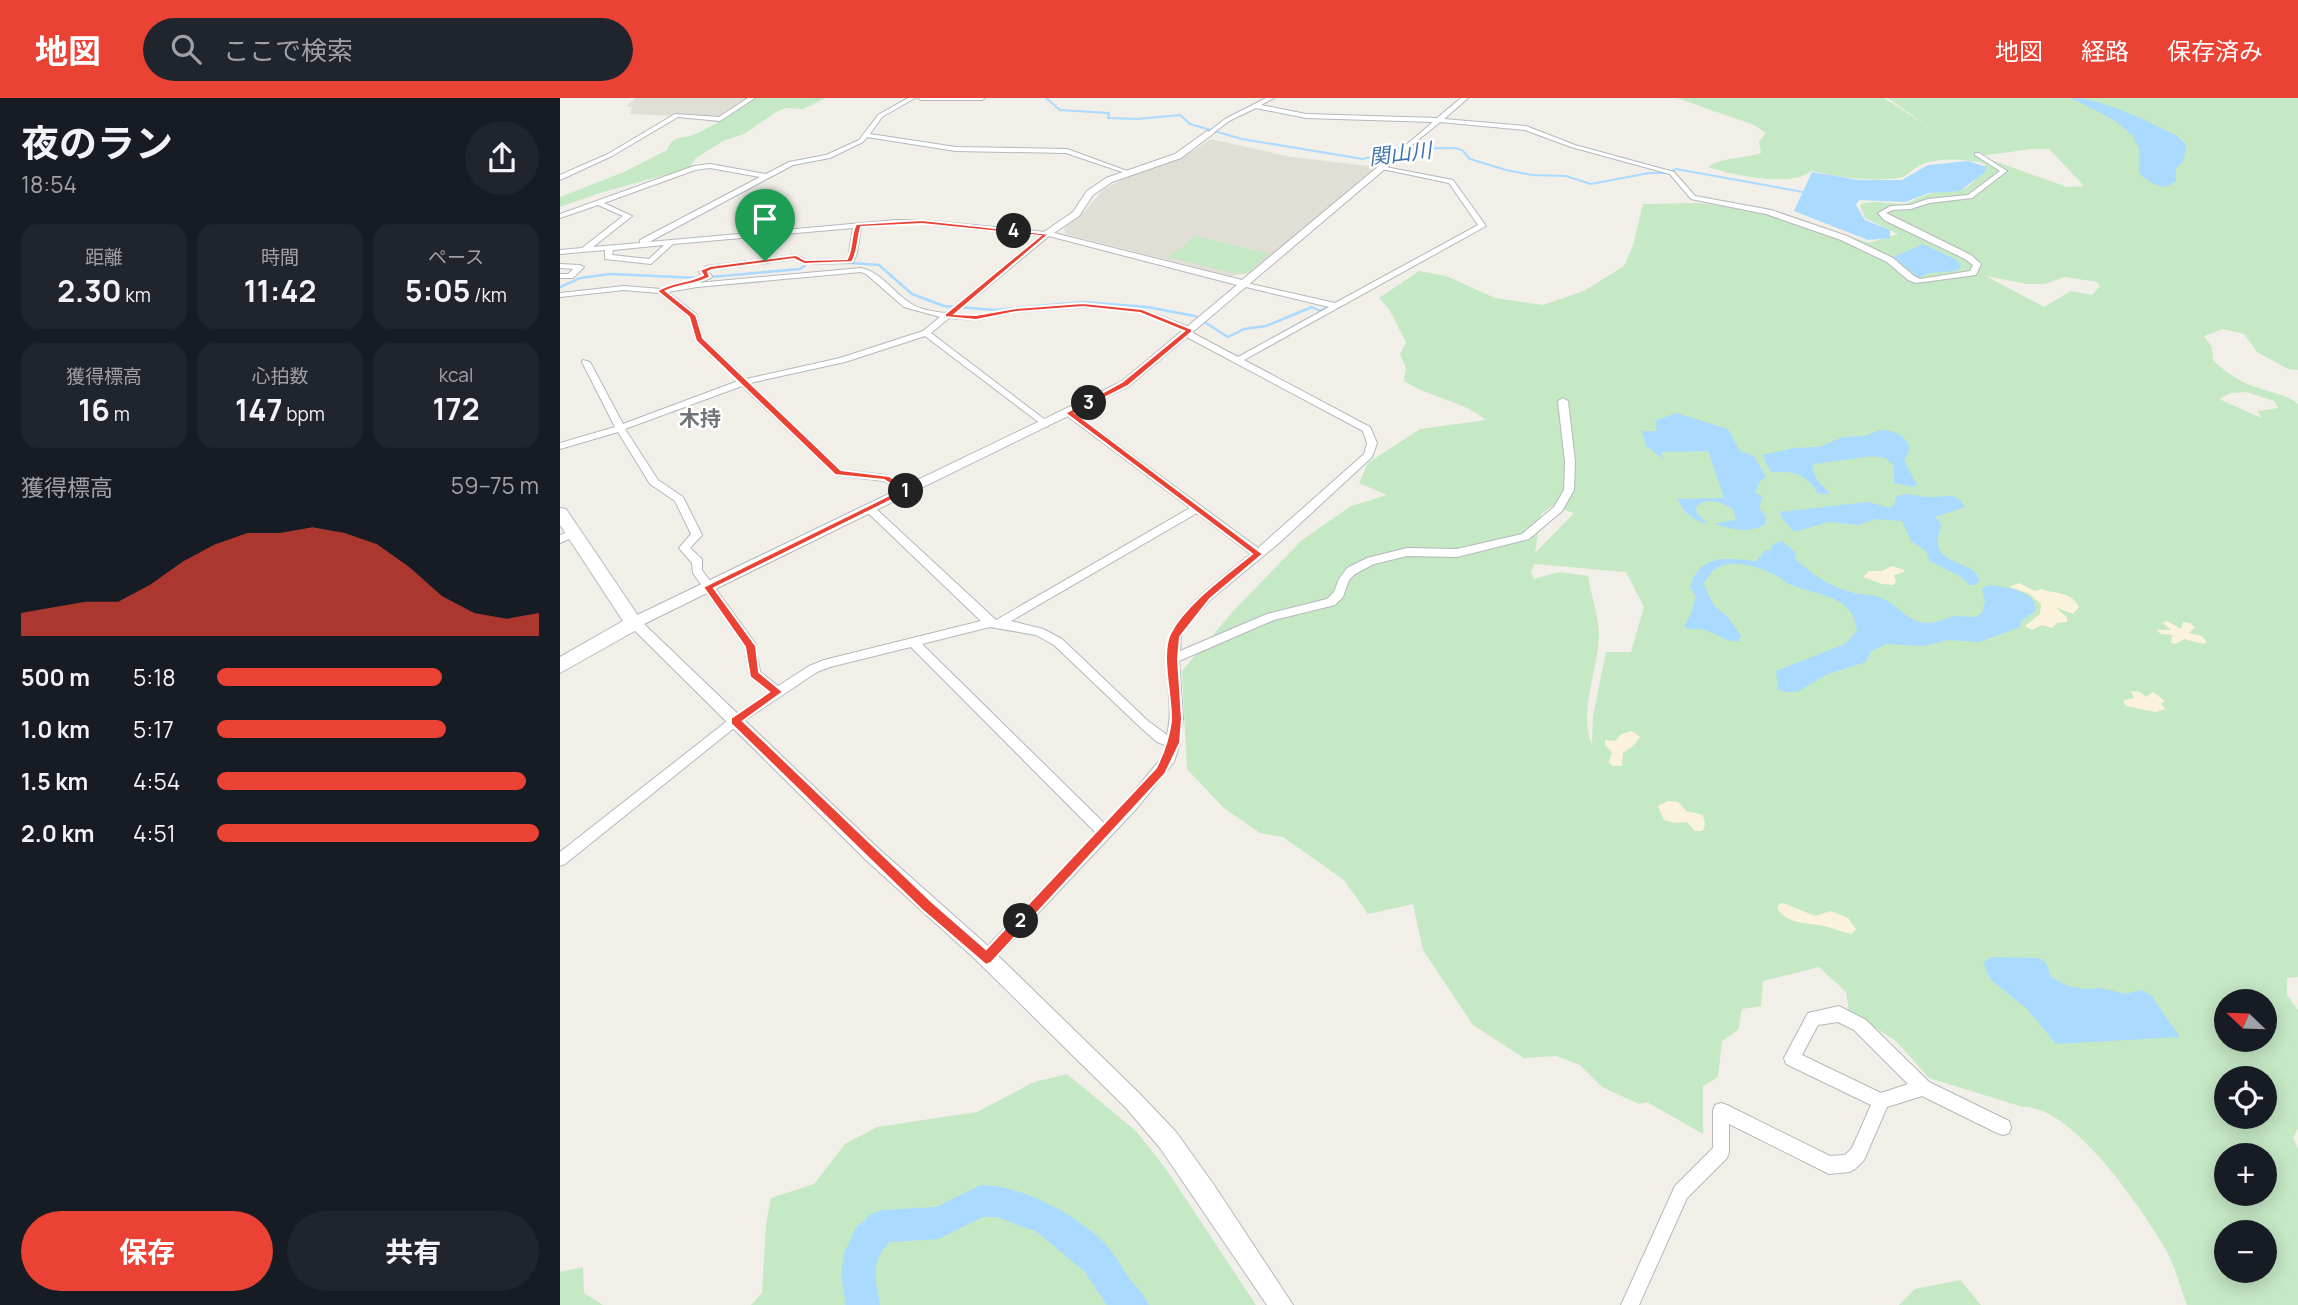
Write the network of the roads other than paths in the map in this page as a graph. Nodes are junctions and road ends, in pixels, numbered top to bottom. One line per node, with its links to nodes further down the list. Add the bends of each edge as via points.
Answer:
1 (752, 98): 17 (street, via 720,119 677,115)
2 (912, 98): 11 (street, via 880,117)
3 (921, 98): 4 (street)
4 (982, 98)
5 (1251, 98): 8 (street)
6 (1271, 98): 8 (street)
7 (1465, 98): 9 (street)
8 (1257, 105): 9 (street, via 1306,116); 10 (street)
9 (1438, 120): 12 (street); 13 (street, via 1526,128 1672,173 1693,198 1795,220 1875,251 1911,278 1926,283 1973,273 1977,264 1882,213 1928,201 1970,197 2004,171)
10 (1210, 133): 15 (street, via 1178,156)
11 (867, 135): 15 (street, via 956,149 1067,151); 16 (street, via 828,157 791,163)
12 (1401, 152): 14 (street)
13 (1977, 154)
14 (1382, 167): 29 (street); 32 (street, via 1451,181 1482,226)
15 (1127, 172): 21 (street, via 1096,189 1076,214)
16 (768, 176): 18 (street, via 704,166); 23 (street)
17 (560, 178)
18 (599, 203): 19 (street); 25 (street, via 628,216)
19 (560, 216)
20 (858, 225): 21 (street, via 922,222); 22 (street); 30 (street, via 850,261 804,262 796,257 710,268 703,271 708,276 698,281)
21 (1046, 234): 29 (street); 33 (street)
22 (670, 243): 23 (street); 24 (street, via 651,262 608,257)
23 (636, 246): 24 (street)
24 (609, 248): 25 (street)
25 (583, 250): 26 (street)
26 (560, 252)
27 (560, 266): 28 (street, via 580,267 570,276)
28 (560, 276)
29 (1245, 284): 32 (street); 34 (street)
30 (664, 290): 31 (street, via 624,288); 33 (street, via 861,270 907,305); 38 (street, via 693,316 699,339)
31 (560, 295)
32 (1336, 306): 36 (street)
33 (948, 316): 34 (street, via 976,318 1083,305 1142,311); 35 (street)
34 (1188, 332): 36 (street); 40 (street, via 1125,384)
35 (926, 333): 38 (street, via 842,360); 41 (street)
36 (1240, 359): 49 (street, via 1367,429 1372,443 1369,455)
37 (586, 362): 42 (street)
38 (744, 382): 42 (street); 44 (street, via 838,473 886,478)
39 (1563, 401): 54 (street, via 1569,490 1558,509 1525,537 1457,553 1407,552 1371,561 1351,571 1331,602 1271,617)
40 (1069, 413): 41 (street); 46 (street)
41 (1045, 424): 44 (street)
42 (620, 428): 43 (street); 50 (street, via 654,482 679,499 697,535 684,548 698,562 697,570)
43 (560, 446)
44 (907, 490): 45 (street)
45 (869, 508): 50 (street); 52 (street)
46 (1198, 508): 49 (street); 52 (street)
47 (560, 513): 48 (main road)
48 (567, 536): 51 (main road)
49 (1258, 554): 54 (street, via 1206,597 1180,627)
50 (708, 587): 51 (street); 56 (street, via 751,646 754,674)
51 (634, 623): 55 (main road); 57 (street)
52 (994, 623): 53 (street); 58 (street, via 1039,632 1058,642 1144,724)
53 (915, 643): 56 (street, via 828,663); 59 (street)
54 (1173, 659): 58 (street)
55 (560, 666)
56 (778, 692): 57 (street)
57 (735, 721): 60 (street); 61 (street)
58 (1174, 743): 59 (street, via 1161,771)
59 (1105, 833): 61 (street)
60 (560, 860)
61 (986, 958): 65 (street, via 1168,1140)
62 (1923, 1088): 63 (street); 63 (street, via 1860,1025 1839,1014 1813,1018 1792,1058); 64 (street)
63 (1881, 1101): 66 (street, via 1858,1154 1849,1163 1829,1165 1721,1111 1721,1152 1681,1192)
64 (2003, 1127)
65 (1281, 1305)
66 (1630, 1305)

